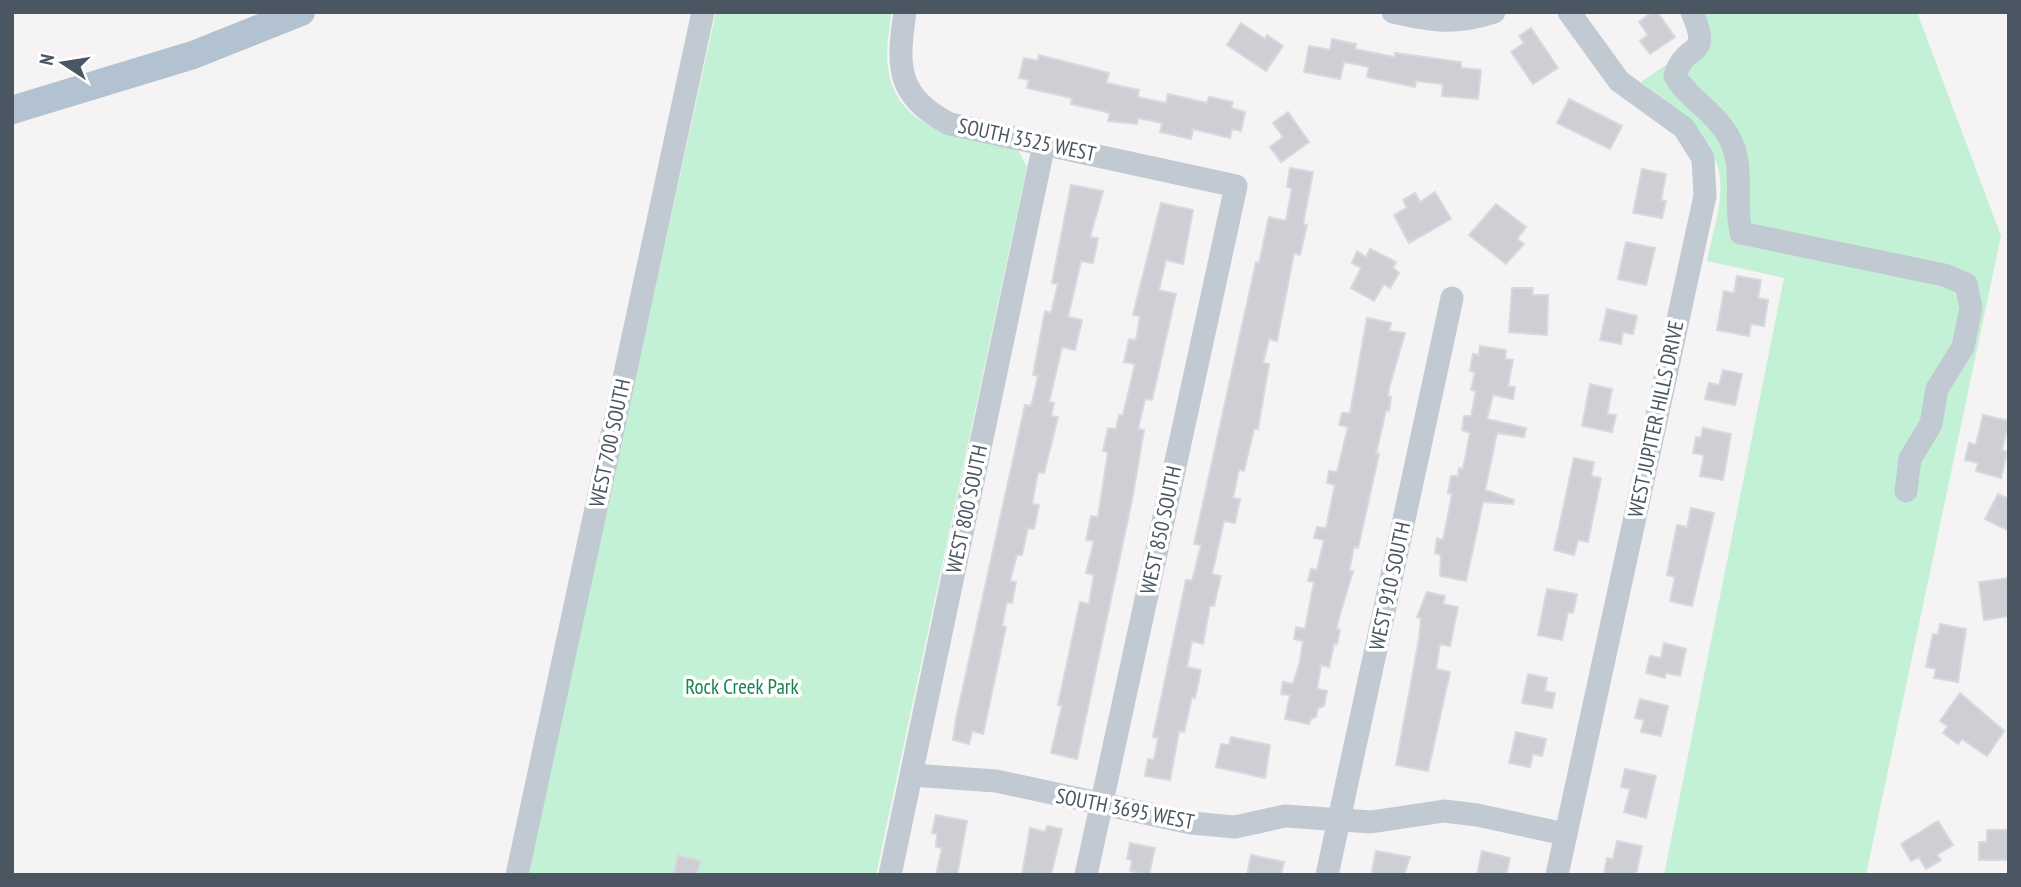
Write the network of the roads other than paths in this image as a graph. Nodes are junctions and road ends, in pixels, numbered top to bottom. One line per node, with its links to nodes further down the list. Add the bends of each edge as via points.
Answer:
1 (301, 12): 8 (main road, via 193,55)
2 (703, 12): 17 (street, WEST 700 SOUTH)
3 (905, 12): 9 (street, SOUTH 3525 WEST, via 900,48 902,76 911,96 950,124)
4 (1393, 12): 5 (street, via 1437,22 1466,21)
5 (1494, 12)
6 (1569, 12): 16 (street, WEST JUPITER HILLS DRIVE, via 1619,80 1684,128 1703,158 1705,196)
7 (1692, 12): 12 (street, via 1702,36 1699,46 1678,65 1675,76 1681,88 1725,130 1735,149 1741,179 1741,233 1944,275 1966,285 1971,308 1963,347 1937,389 1930,424 1910,459)
8 (12, 110)
9 (1044, 144): 10 (street, SOUTH 3525 WEST); 13 (street, WEST 800 SOUTH)
10 (1236, 186): 14 (street, WEST 850 SOUTH)
11 (1452, 298): 15 (street, WEST 910 SOUTH)
12 (1906, 491)
13 (912, 775): 14 (street, SOUTH 3695 WEST, via 996,781); 18 (street, WEST 800 SOUTH)
14 (1101, 806): 15 (street, SOUTH 3695 WEST, via 1235,827 1285,816); 19 (street, WEST 850 SOUTH)
15 (1339, 819): 16 (street, SOUTH 3695 WEST, via 1371,822 1444,811); 20 (street, WEST 910 SOUTH)
16 (1565, 834): 21 (street, WEST JUPITER HILLS DRIVE)
17 (517, 875)
18 (890, 875)
19 (1086, 875)
20 (1327, 875)
21 (1557, 875)

